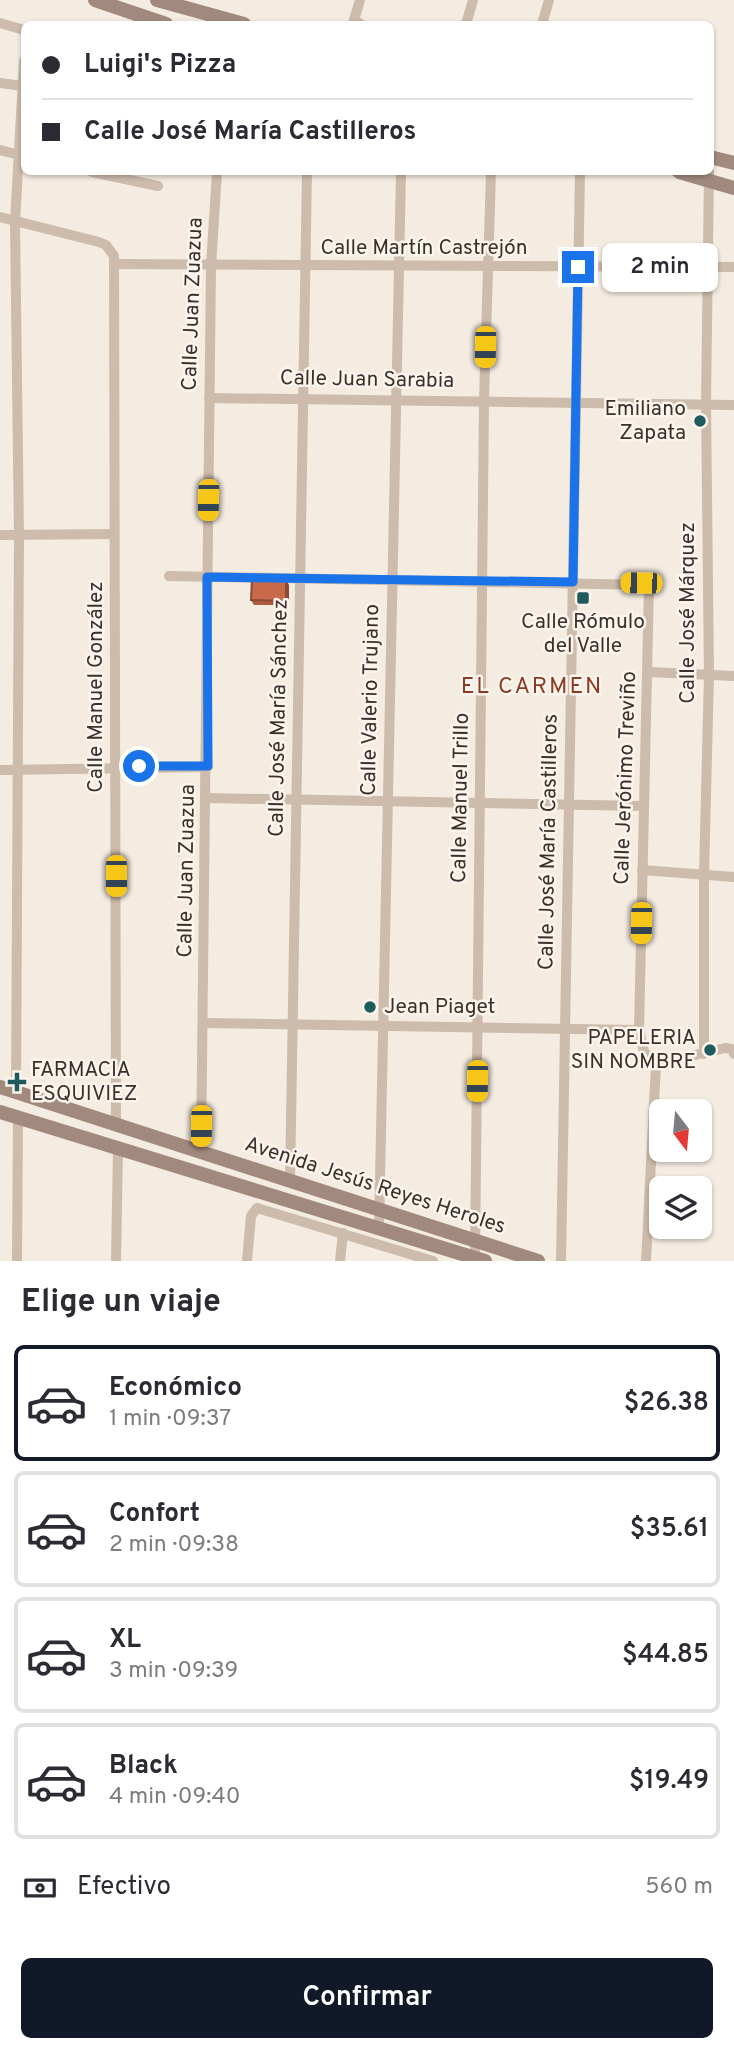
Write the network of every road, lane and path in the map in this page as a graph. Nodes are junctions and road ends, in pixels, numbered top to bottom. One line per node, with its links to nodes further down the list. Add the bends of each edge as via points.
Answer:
1 (95, 0): 6 (street)
2 (158, 0): 7 (street)
3 (360, 0): 8 (street)
4 (473, 0): 9 (street)
5 (549, 0): 10 (street)
6 (157, 21)
7 (233, 21)
8 (356, 21)
9 (467, 21)
10 (543, 21)
11 (0, 23): 12 (street)
12 (21, 29)
13 (0, 83): 14 (street)
14 (21, 86)
15 (0, 150): 16 (street)
16 (21, 156)
17 (714, 158): 18 (street)
18 (734, 163)
19 (21, 165): 30 (street)
20 (106, 175): 27 (street)
21 (217, 175): 32 (street, Calle Juan Zuazua)
22 (307, 175): 34 (street, Calle José María Sánchez)
23 (401, 175): 35 (street, Calle Valerio Trujano)
24 (491, 175): 36 (street, Calle Manuel Trillo)
25 (580, 175): 37 (street, Calle José María Castilleros)
26 (709, 176): 28 (street); 33 (street, Calle José Márquez)
27 (158, 186)
28 (734, 188)
29 (0, 217): 30 (street)
30 (15, 222): 31 (street, Calle Manuel González, via 99,242 112,250); 48 (street)
31 (114, 264): 32 (street, Calle Martín Castrejón); 46 (street, Calle Manuel González)
32 (211, 266): 34 (street, Calle Martín Castrejón); 39 (street, Calle Juan Zuazua)
33 (709, 266): 37 (street, Calle Martín Castrejón); 38 (street, Calle Martín Castrejón); 44 (street, Calle José Márquez)
34 (306, 267): 35 (street, Calle Martín Castrejón); 40 (street, Calle José María Sánchez)
35 (399, 267): 36 (street, Calle Martín Castrejón); 41 (street, Calle Valerio Trujano)
36 (488, 267): 37 (street, Calle Martín Castrejón); 42 (street, Calle Manuel Trillo)
37 (578, 267): 43 (street, Calle José María Castilleros)
38 (734, 267)
39 (209, 398): 40 (street, Calle Juan Sarabia); 50 (street, Calle Juan Zuazua)
40 (304, 398): 41 (street, Calle Juan Sarabia); 51 (street, Calle José María Sánchez)
41 (397, 399): 42 (street, Calle Juan Sarabia); 52 (street, Calle Valerio Trujano)
42 (484, 401): 43 (street, Calle Juan Sarabia); 53 (street, Calle Manuel Trillo)
43 (577, 403): 44 (street, Calle Juan Sarabia); 54 (street, Calle José María Castilleros)
44 (706, 404): 45 (street, Calle Juan Sarabia); 56 (street, Calle José Márquez)
45 (734, 405)
46 (114, 534): 48 (street); 58 (street, Calle Manuel González)
47 (0, 535): 48 (street)
48 (19, 536): 60 (street)
49 (169, 576): 50 (street)
50 (207, 577): 51 (street); 59 (street, Calle Juan Zuazua)
51 (301, 577): 52 (street); 63 (street, Calle José María Sánchez)
52 (393, 579): 53 (street); 64 (street, Calle Valerio Trujano)
53 (483, 580): 54 (street); 65 (street, Calle Manuel Trillo)
54 (573, 582): 55 (street, Calle Jerónimo Treviño, via 649,585); 66 (street, Calle José María Castilleros)
55 (649, 672): 56 (street); 67 (street, Calle Jerónimo Treviño)
56 (709, 675): 57 (street); 69 (street, Calle José Márquez)
57 (734, 676)
58 (116, 766): 59 (street); 60 (street); 84 (street, Calle Manuel González)
59 (208, 766): 62 (street, Calle Juan Zuazua)
60 (16, 769): 61 (street); 81 (street)
61 (0, 770)
62 (207, 798): 63 (street); 71 (street, Calle Juan Zuazua)
63 (297, 800): 64 (street); 72 (street, Calle José María Sánchez)
64 (388, 802): 65 (street); 73 (street, Calle Valerio Trujano)
65 (480, 804): 66 (street); 74 (street, Calle Manuel Trillo)
66 (569, 806): 67 (street); 75 (street, Calle José María Castilleros)
67 (643, 806): 68 (street, Calle Jerónimo Treviño)
68 (642, 870): 69 (street); 76 (street, Calle Jerónimo Treviño)
69 (704, 875): 70 (street); 78 (street, Calle José Márquez)
70 (734, 877)
71 (204, 1023): 72 (street); 86 (street, Calle Juan Zuazua)
72 (293, 1024): 73 (street); 87 (street, Calle José María Sánchez)
73 (383, 1026): 74 (street); 88 (street, Calle Valerio Trujano)
74 (478, 1028): 75 (street); 91 (street, Calle Manuel Trillo)
75 (566, 1029): 76 (street); 99 (street, Calle José María Castilleros)
76 (639, 1030): 79 (street, Calle Jerónimo Treviño, via 644,1052)
77 (733, 1051): 78 (street)
78 (704, 1054): 79 (street)
79 (656, 1064): 100 (street)
80 (0, 1087): 81 (street, Avenida Jesús Reyes Heroles)
81 (16, 1092): 84 (street, Avenida Jesús Reyes Heroles)
82 (0, 1112): 83 (street, Avenida Jesús Reyes Heroles)
83 (18, 1117): 85 (street, Avenida Jesús Reyes Heroles); 93 (street)
84 (116, 1124): 86 (street, Avenida Jesús Reyes Heroles)
85 (118, 1148): 89 (street, Avenida Jesús Reyes Heroles); 94 (street)
86 (201, 1152): 87 (street, Avenida Jesús Reyes Heroles)
87 (290, 1181): 88 (street, Avenida Jesús Reyes Heroles)
88 (379, 1210): 89 (street, Calle Valerio Trujano); 91 (street, Avenida Jesús Reyes Heroles)
89 (379, 1228): 92 (street, Avenida Jesús Reyes Heroles)
90 (343, 1233): 95 (street, via 257,1208 251,1216); 96 (street); 97 (street)
91 (473, 1240): 92 (street, Calle Manuel Trillo); 98 (street, Avenida Jesús Reyes Heroles)
92 (480, 1259)
93 (18, 1261)
94 (116, 1261)
95 (247, 1261)
96 (340, 1261)
97 (433, 1261)
98 (538, 1261)
99 (561, 1261)
100 (646, 1261)

